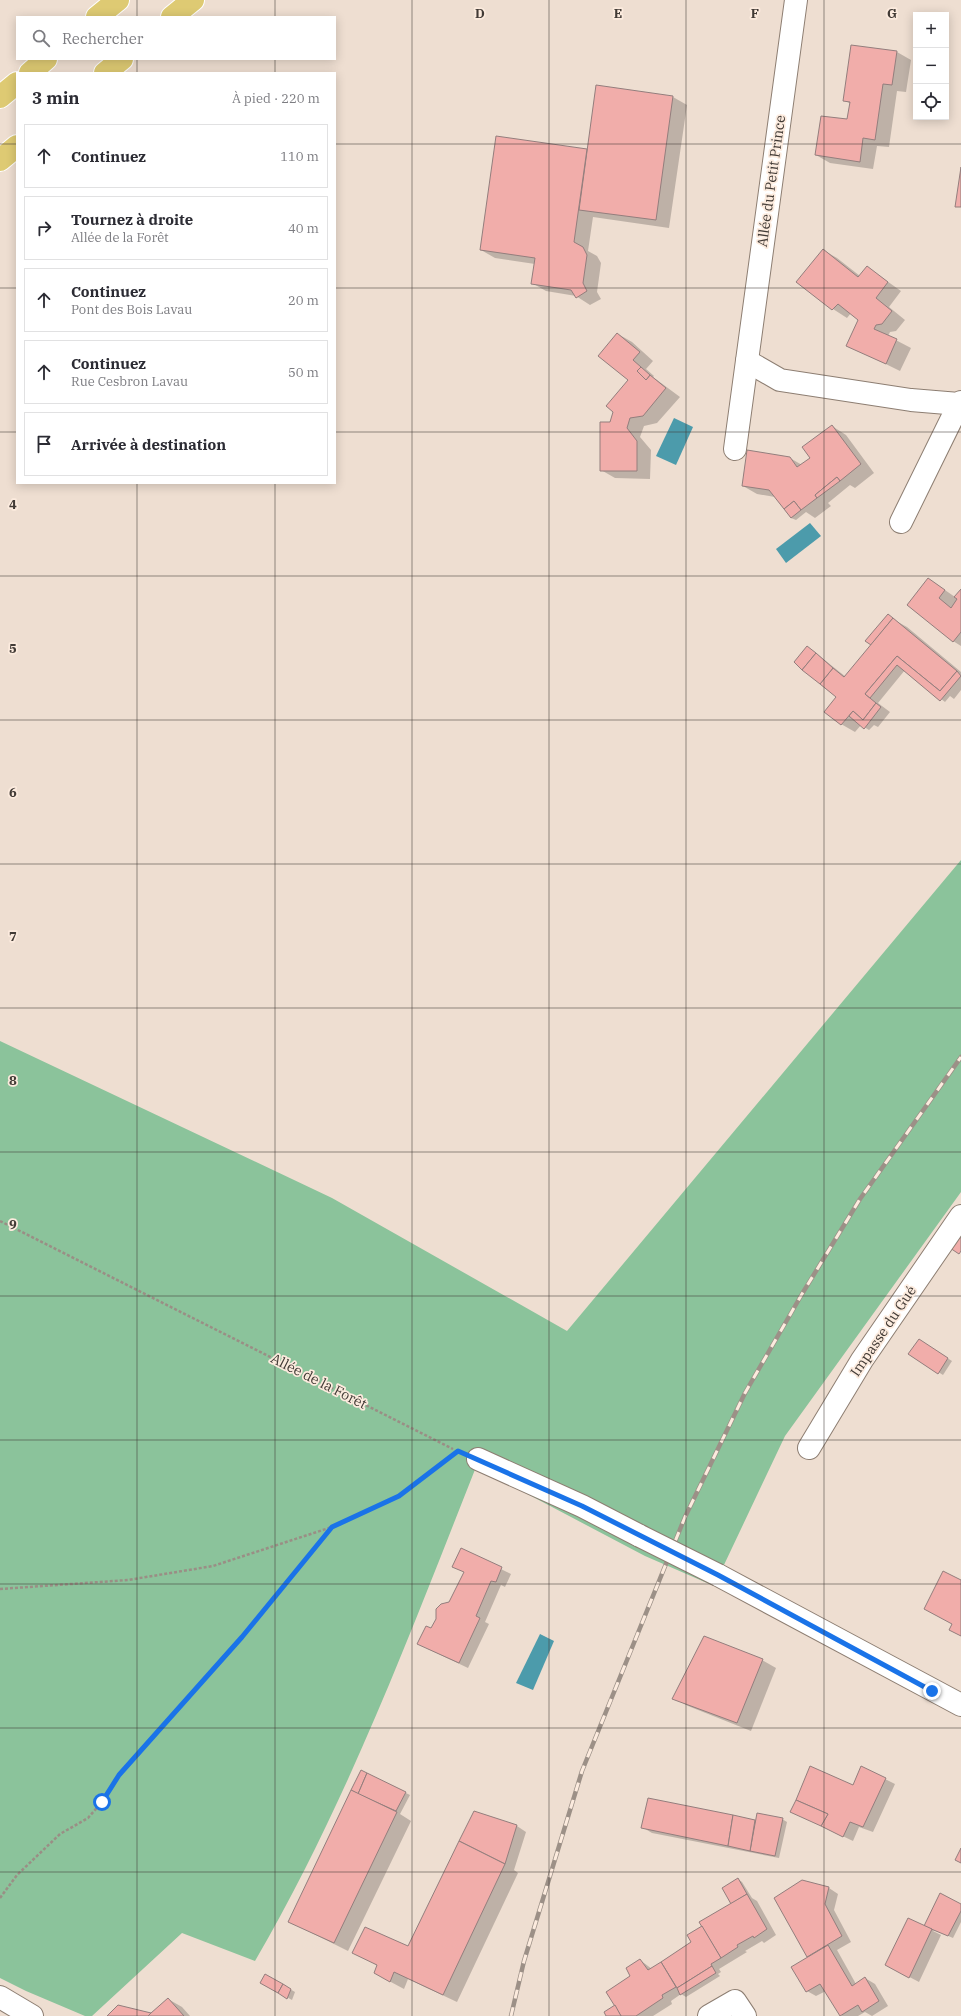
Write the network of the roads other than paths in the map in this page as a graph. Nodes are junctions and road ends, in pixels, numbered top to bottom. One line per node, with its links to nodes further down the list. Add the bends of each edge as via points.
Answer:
1 (118, 0): 4 (main road)
2 (193, 0): 5 (main road)
3 (796, 0): 14 (street, Allée du Petit Prince)
4 (98, 16)
5 (173, 16)
6 (45, 60): 8 (main road)
7 (121, 60): 9 (main road)
8 (31, 72)
9 (106, 72)
10 (16, 84): 11 (main road)
11 (0, 97)
12 (16, 147): 13 (main road)
13 (0, 160)
14 (747, 361): 15 (street, via 780,380 911,400); 16 (street, Allée du Petit Prince)
15 (960, 403): 17 (street)
16 (735, 449)
17 (901, 522)
18 (961, 1216): 19 (street, Impasse du Gué, via 862,1360)
19 (809, 1448)
20 (468, 1455): 21 (street, bridge, via 582,1506 718,1575)
21 (961, 1705)
22 (0, 1997): 23 (street)
23 (32, 2016)
24 (709, 2016): 25 (street, via 735,2001)
25 (745, 2016)

